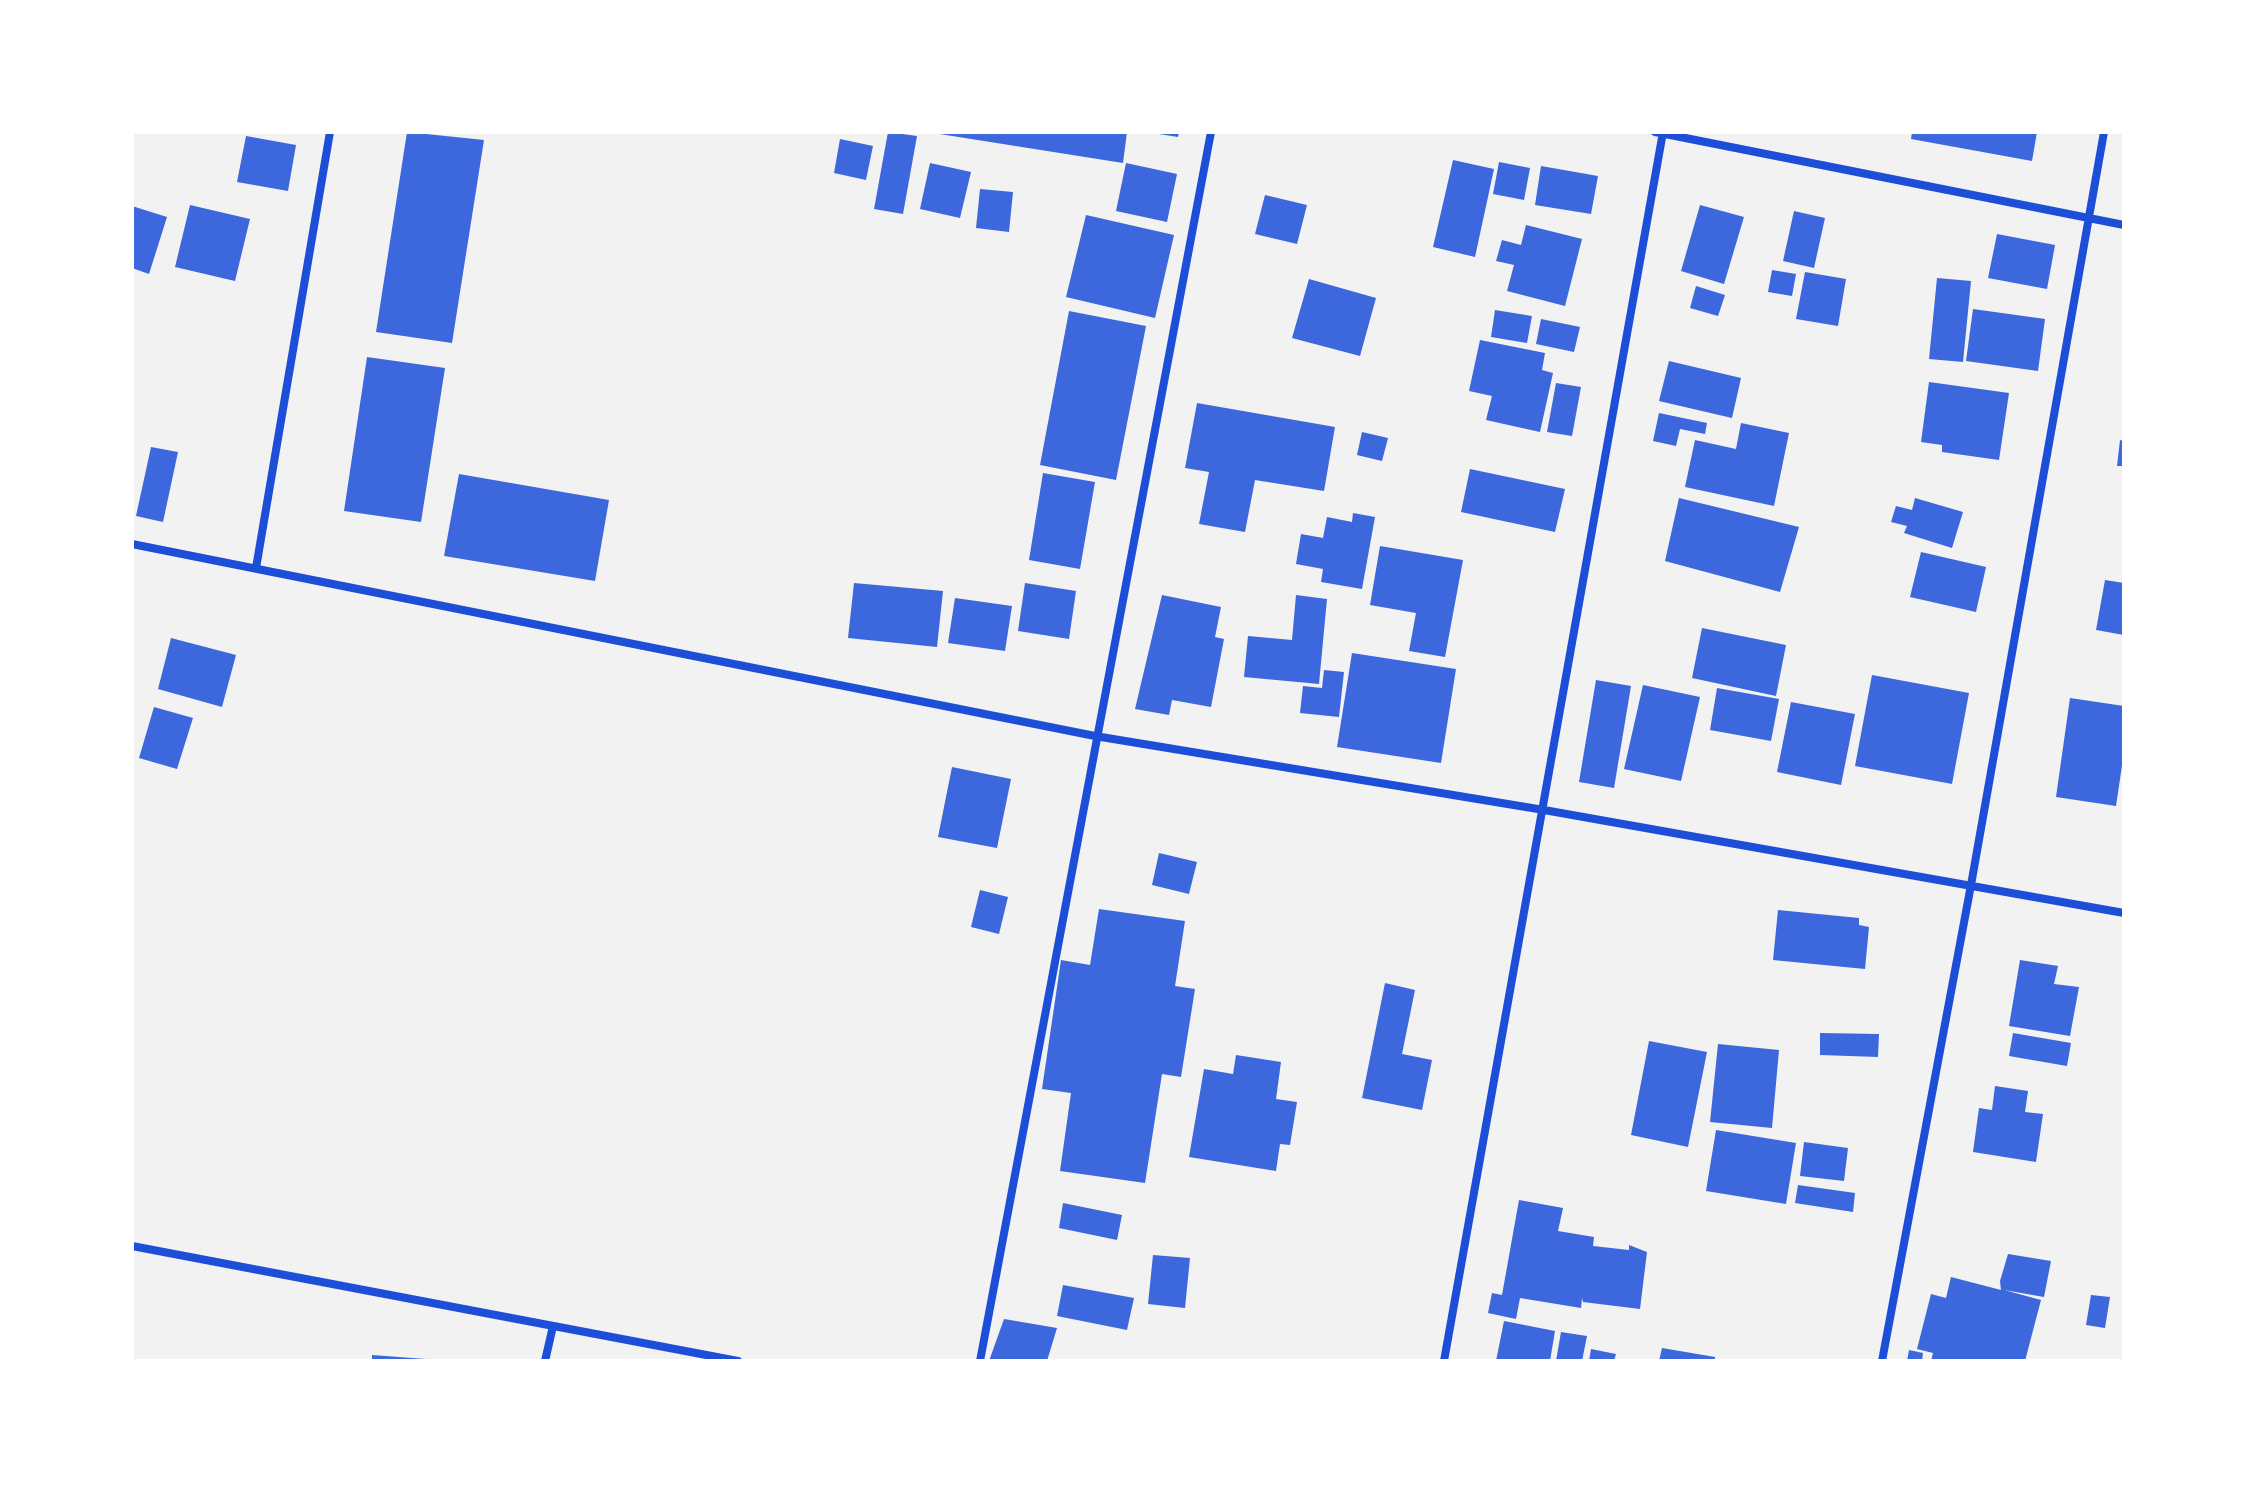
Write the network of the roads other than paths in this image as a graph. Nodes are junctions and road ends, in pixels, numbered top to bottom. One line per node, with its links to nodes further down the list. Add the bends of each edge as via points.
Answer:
1 (330, 132): 8 (street)
2 (1211, 132): 9 (street)
3 (1660, 132): 5 (street); 10 (street)
4 (2104, 132): 5 (street)
5 (2086, 217): 6 (street); 11 (street)
6 (2124, 225)
7 (132, 544): 8 (street)
8 (256, 568): 9 (street)
9 (1095, 736): 10 (street); 17 (street)
10 (1544, 810): 11 (street); 18 (street)
11 (1971, 885): 12 (street); 19 (street)
12 (2124, 913)
13 (132, 1246): 14 (street)
14 (553, 1326): 15 (street); 16 (street)
15 (545, 1361)
16 (738, 1361)
17 (980, 1361)
18 (1444, 1361)
19 (1882, 1361)

